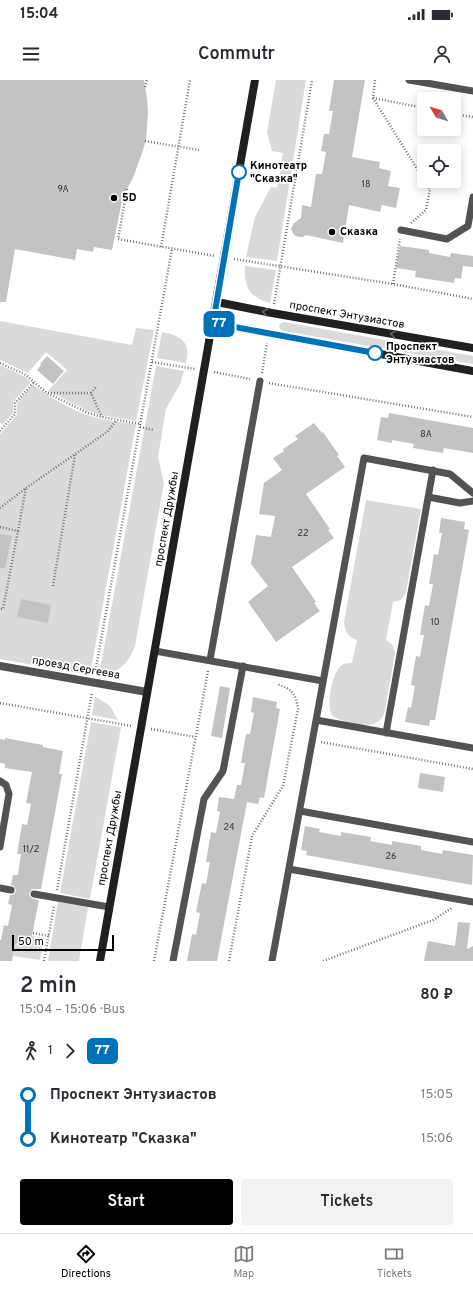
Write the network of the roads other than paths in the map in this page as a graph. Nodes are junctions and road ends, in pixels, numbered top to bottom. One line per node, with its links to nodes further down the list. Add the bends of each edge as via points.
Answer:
1 (255, 80): 6 (main road, проспект Дружбы)
2 (408, 80): 3 (lane)
3 (473, 92)
4 (473, 197): 5 (lane, via 468,226 446,239)
5 (402, 230)
6 (217, 302): 7 (main road, проспект Дружбы); 8 (main road, проспект Энтузиастов, one-way to 6)
7 (213, 323): 9 (main road); 15 (main road, проспект Дружбы)
8 (473, 348)
9 (473, 371)
10 (260, 381): 16 (lane)
11 (433, 470): 12 (lane, via 450,474); 13 (lane); 19 (lane, via 364,458)
12 (473, 493)
13 (428, 497): 14 (lane, via 460,503); 22 (lane)
14 (473, 500)
15 (155, 651): 16 (lane); 20 (main road, проспект Дружбы)
16 (210, 660): 18 (lane)
17 (0, 666): 20 (street, проезд Сергеева)
18 (243, 666): 19 (lane); 35 (lane, via 224,771 204,799)
19 (323, 681): 21 (lane)
20 (147, 692): 33 (main road, проспект Дружбы)
21 (316, 720): 22 (lane); 25 (lane)
22 (386, 733): 23 (lane)
23 (473, 748)
24 (0, 781): 27 (lane, via 6,785 9,794)
25 (300, 811): 26 (lane); 28 (lane)
26 (473, 842)
27 (0, 847)
28 (289, 868): 32 (lane); 36 (lane)
29 (0, 888): 30 (lane)
30 (11, 890)
31 (34, 894): 33 (lane)
32 (473, 902)
33 (109, 907): 34 (main road, проспект Дружбы)
34 (100, 961)
35 (173, 961)
36 (272, 961)

